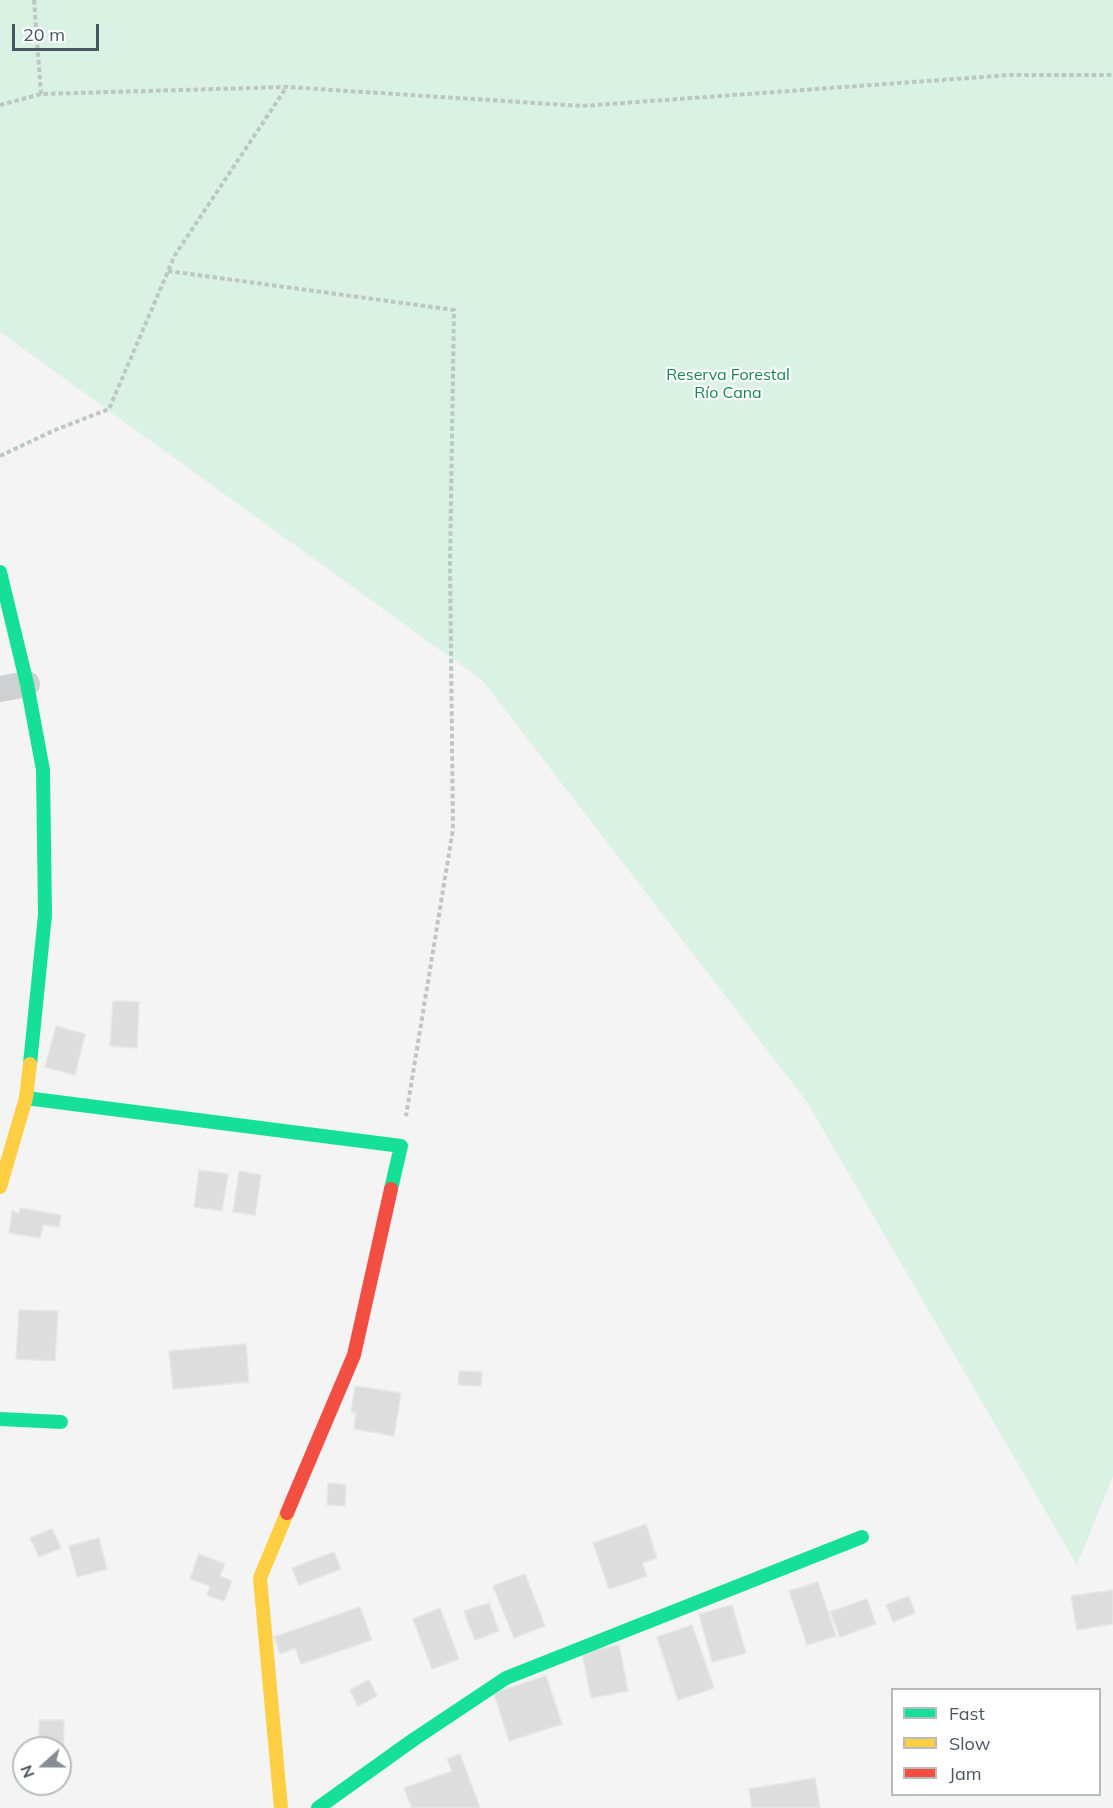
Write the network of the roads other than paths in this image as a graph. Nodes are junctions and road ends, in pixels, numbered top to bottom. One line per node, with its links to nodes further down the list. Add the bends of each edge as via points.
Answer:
1 (0, 572): 2 (street)
2 (27, 684): 3 (street); 4 (street, via 43,770 45,915)
3 (0, 689)
4 (27, 1098): 5 (street); 9 (street, via 401,1146 354,1355 260,1578)
5 (0, 1187)
6 (0, 1419): 7 (street)
7 (61, 1422)
8 (862, 1537): 10 (street, via 506,1678)
9 (281, 1808)
10 (318, 1808)

